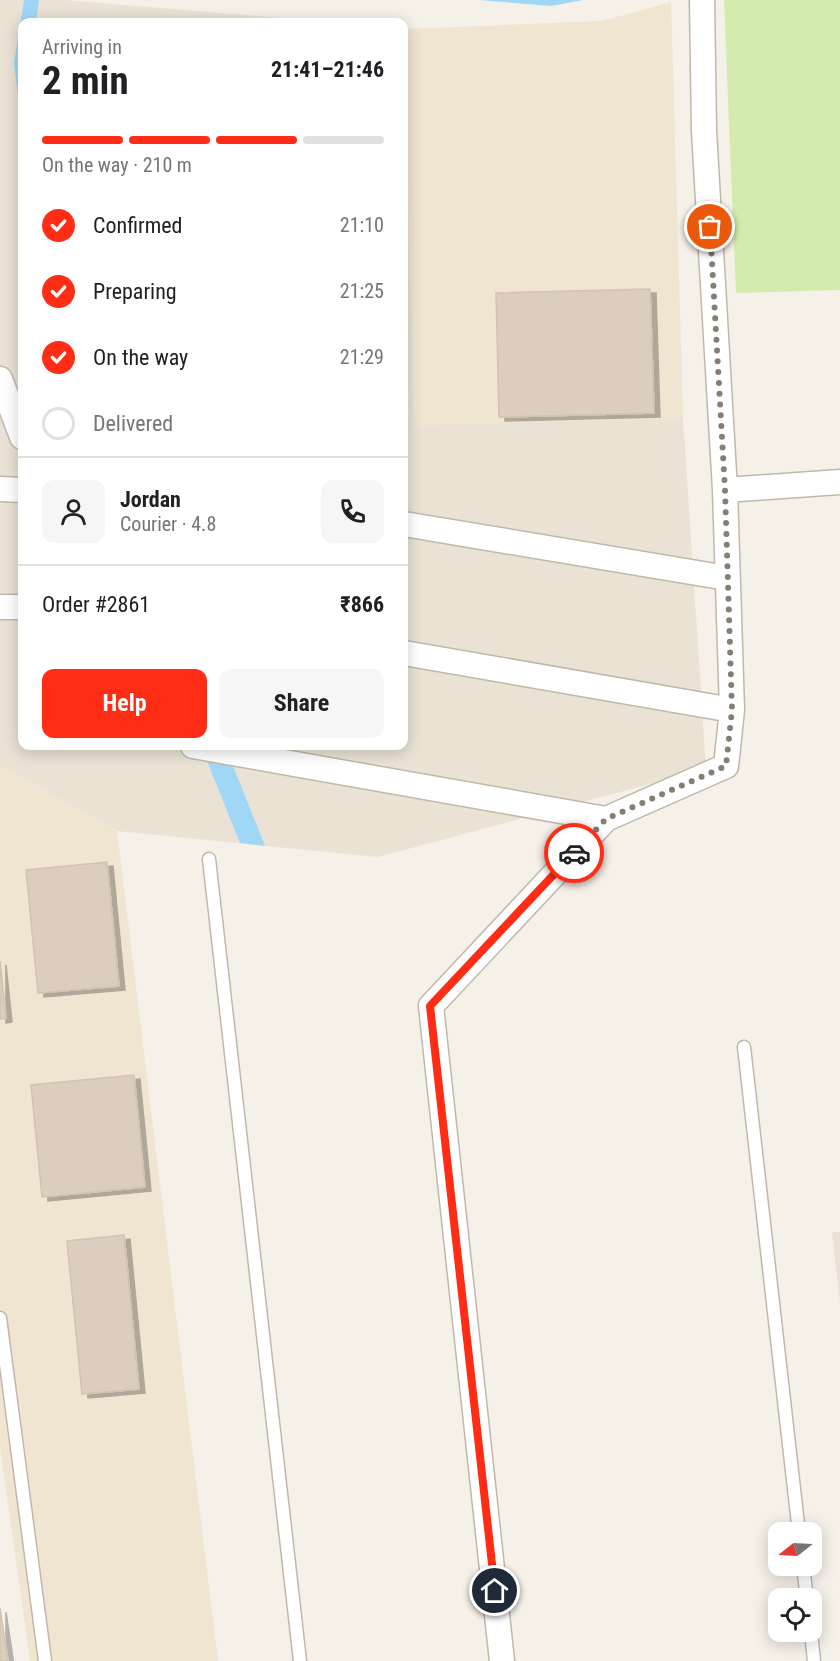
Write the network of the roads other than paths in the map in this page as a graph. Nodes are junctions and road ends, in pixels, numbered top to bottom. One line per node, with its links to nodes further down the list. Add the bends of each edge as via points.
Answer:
1 (702, 0): 7 (street, via 704,131)
2 (0, 379): 3 (street)
3 (18, 426)
4 (840, 482): 7 (street)
5 (0, 489): 6 (street)
6 (18, 490)
7 (725, 490): 9 (street)
8 (408, 525): 9 (street)
9 (727, 578): 13 (street)
10 (0, 606): 11 (street)
11 (18, 607)
12 (408, 654): 13 (street)
13 (732, 710): 16 (street, via 726,766)
14 (238, 750): 15 (street)
15 (282, 754): 16 (street)
16 (606, 819): 24 (street, via 430,1006)
17 (209, 859): 23 (lane)
18 (744, 1047): 20 (lane)
19 (0, 1318): 22 (lane)
20 (799, 1522)
21 (812, 1642): 25 (lane)
22 (45, 1661)
23 (300, 1661)
24 (502, 1661)
25 (814, 1661)

